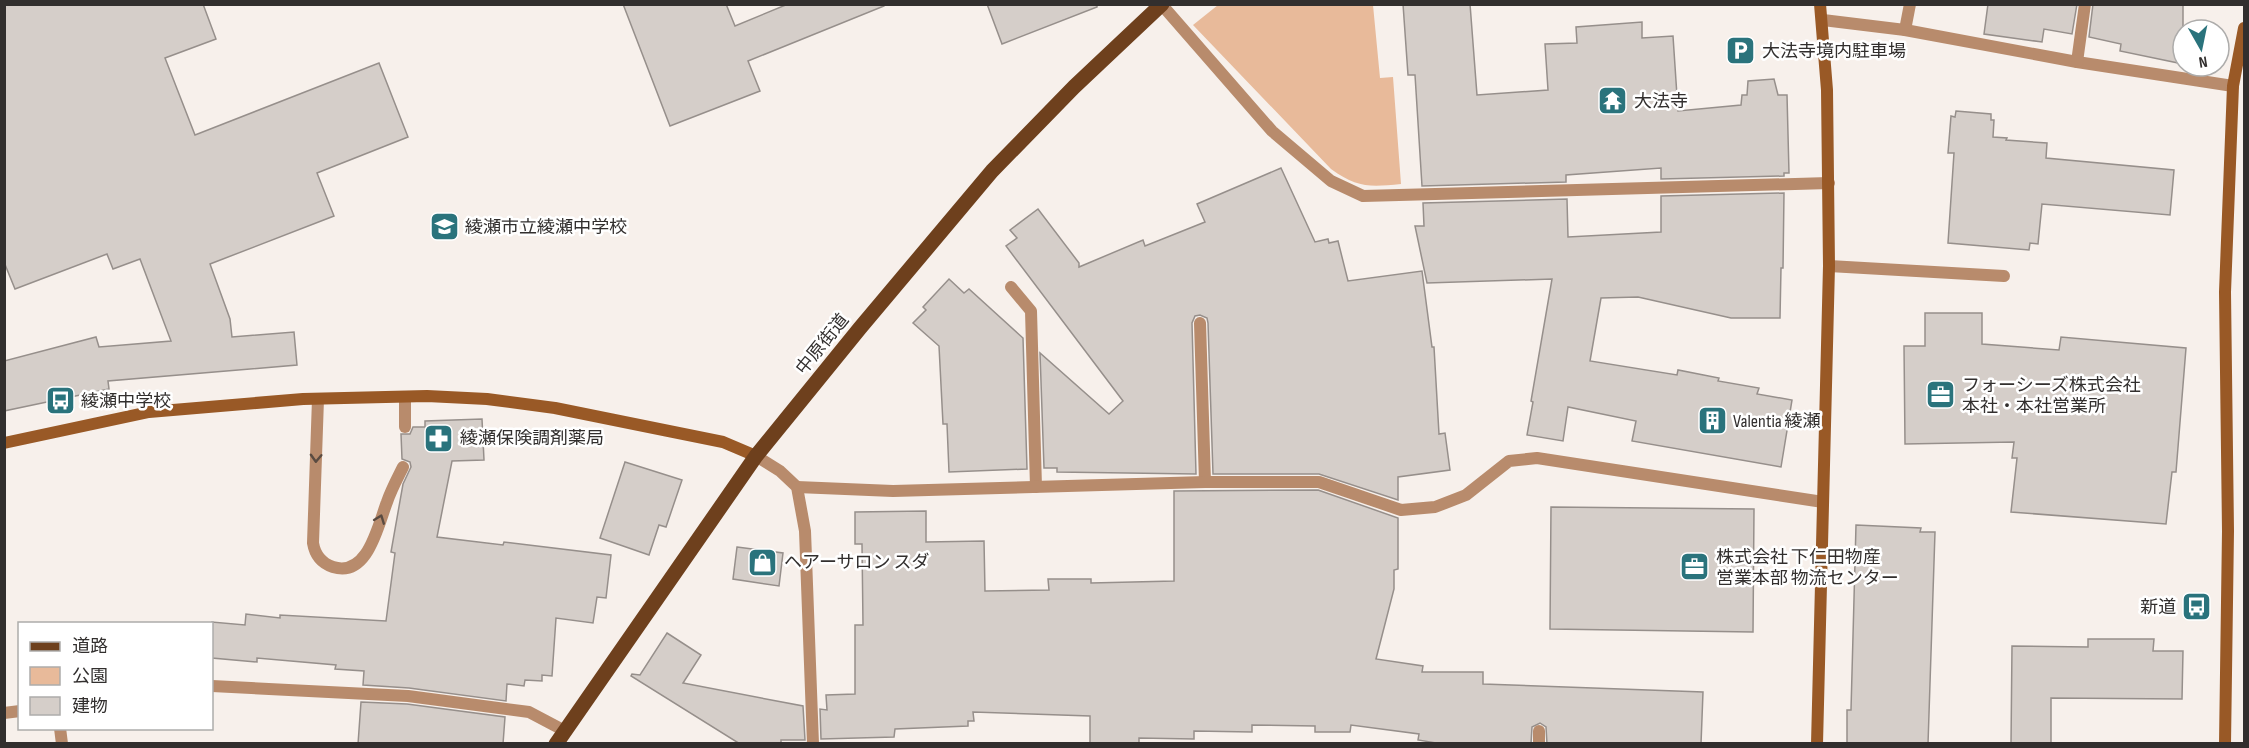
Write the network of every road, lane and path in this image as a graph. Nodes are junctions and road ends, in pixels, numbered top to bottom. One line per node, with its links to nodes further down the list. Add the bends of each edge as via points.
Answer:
1 (1820, 4): 5 (street)
2 (1910, 4): 7 (street)
3 (2085, 4): 8 (street)
4 (1162, 5): 10 (street, via 1272,131 1331,181 1363,196); 19 (main road, 中原街道, via 992,171)
5 (1823, 20): 7 (street); 10 (street)
6 (2244, 28): 9 (street)
7 (1905, 30): 8 (street)
8 (2077, 62): 9 (street)
9 (2239, 86): 29 (street, via 2225,292)
10 (1829, 183): 11 (street)
11 (1829, 266): 12 (street); 24 (street)
12 (2004, 276)
13 (1011, 287): 23 (street, via 1031,311)
14 (1200, 323): 21 (street)
15 (405, 397): 16 (street); 17 (street); 19 (street, via 488,399 555,408 723,442)
16 (318, 399): 18 (street, via 149,412); 20 (street, one-way to 20, via 313,543 323,562 347,568 368,552)
17 (405, 427)
18 (4, 443)
19 (756, 456): 22 (street); 26 (main road, 中原街道)
20 (403, 467)
21 (1205, 482): 23 (street); 24 (street, via 1319,482 1401,510 1436,507 1466,495 1509,461 1537,458)
22 (797, 487): 23 (street, via 893,491); 27 (street, via 805,531)
23 (1036, 487)
24 (1823, 502): 28 (street)
25 (213, 686): 26 (street, via 408,696 529,712)
26 (560, 737)
27 (813, 744)
28 (1817, 744)
29 (2225, 744)

